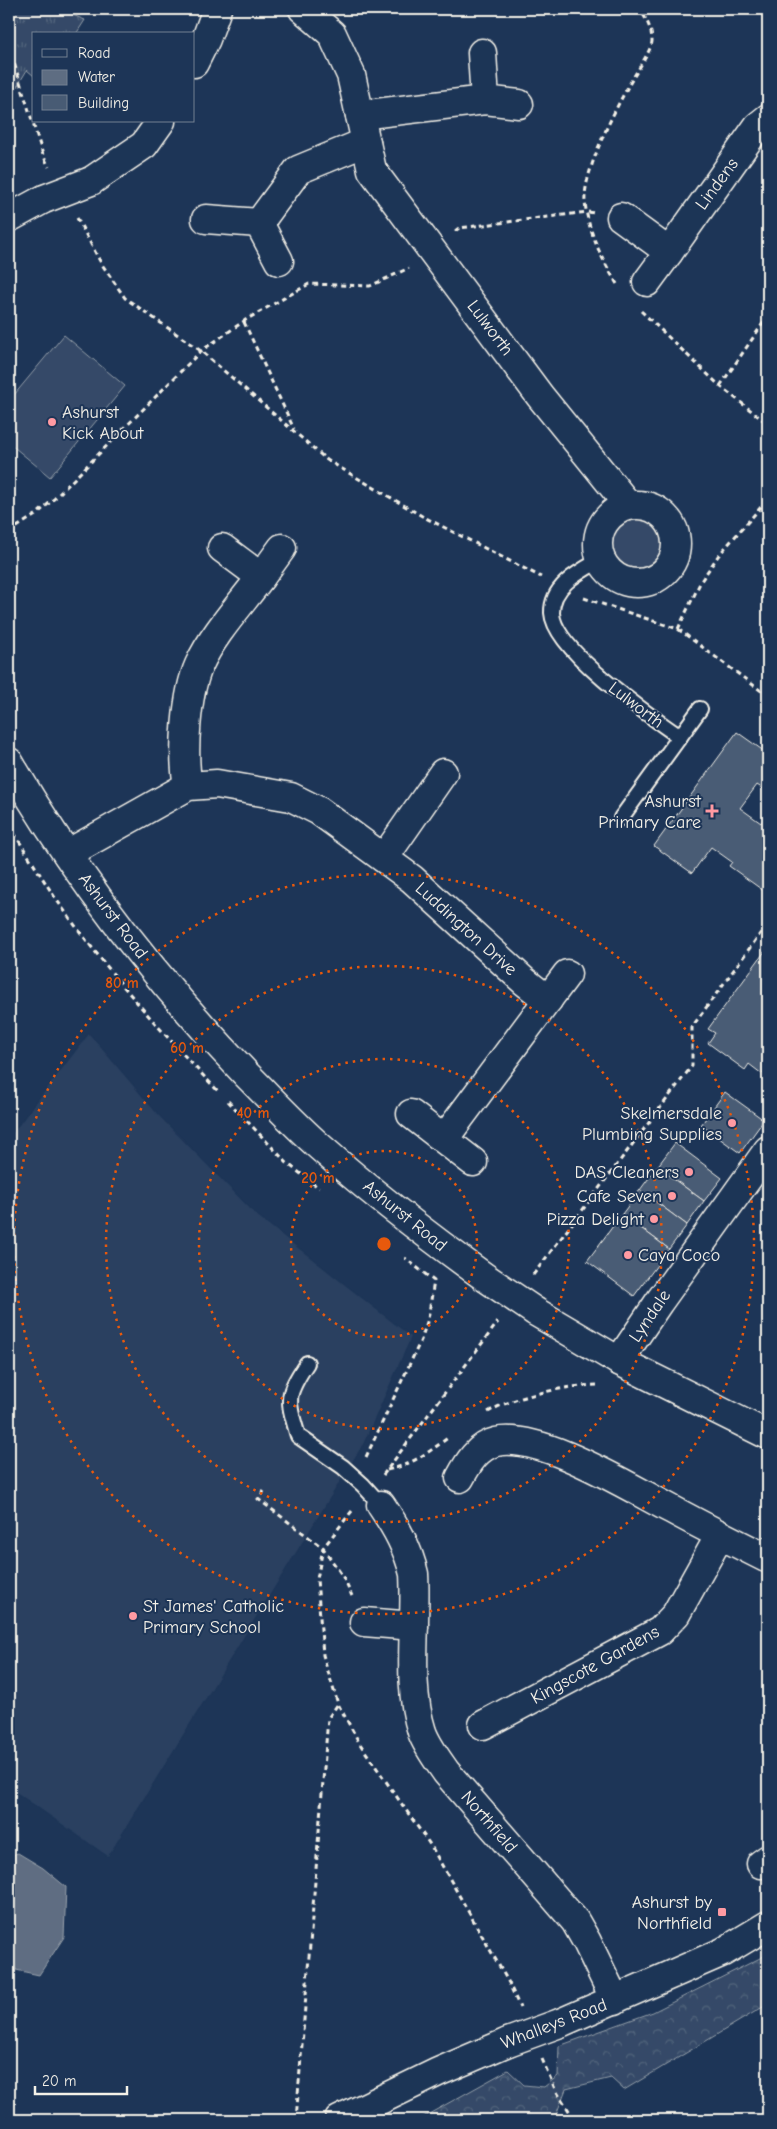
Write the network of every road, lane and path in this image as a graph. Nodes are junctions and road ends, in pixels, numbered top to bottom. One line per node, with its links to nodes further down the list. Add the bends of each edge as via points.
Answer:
1 (217, 9): 6 (street)
2 (640, 9): 14 (path, via 649,25 652,42)
3 (320, 14): 9 (street, Lulworth, via 351,74)
4 (9, 47): 11 (path)
5 (482, 53): 7 (street)
6 (195, 61)
7 (485, 100): 8 (street); 9 (street)
8 (519, 104)
9 (360, 114): 15 (street, Lulworth)
10 (768, 118): 25 (street, Lindens, via 758,126)
11 (32, 120)
12 (33, 122): 16 (path)
13 (160, 122): 18 (street, bridge, via 144,146 91,181)
14 (604, 133)
15 (366, 142): 23 (street, via 298,170); 24 (street, Lulworth, via 372,170)
16 (52, 171)
17 (9, 195): 18 (street)
18 (44, 198): 21 (street)
19 (74, 213): 30 (path, via 101,263 125,298)
20 (621, 217): 24 (path, via 588,212 459,228); 25 (street)
21 (9, 218)
22 (206, 219): 23 (street)
23 (259, 223): 26 (street)
24 (431, 249): 29 (path, via 408,268 370,286 309,284); 34 (street, Lulworth, via 540,396)
25 (668, 252): 27 (street, Lindens)
26 (279, 261)
27 (647, 282)
28 (768, 316): 31 (path)
29 (244, 321): 30 (path); 32 (path)
30 (201, 352): 32 (path); 35 (path, via 38,514)
31 (720, 386)
32 (296, 432): 40 (path, via 327,460 413,511)
33 (768, 499): 42 (path, via 718,556 701,581)
34 (629, 506): 38 (street, via 618,510 603,526 599,537); 38 (street, via 642,505 666,517 674,529 675,555 669,567 646,582 620,579)
35 (9, 532)
36 (222, 548): 39 (street)
37 (282, 548): 39 (street)
38 (602, 560): 45 (lane, Lulworth, via 562,586 552,613 556,625 563,637 607,683)
39 (261, 577): 48 (street, via 209,647 199,666 188,713 184,750)
40 (547, 580)
41 (581, 597): 42 (path)
42 (678, 629): 43 (path)
43 (768, 696)
44 (700, 709): 45 (lane, Lulworth)
45 (680, 738): 49 (lane, Lulworth)
46 (9, 762): 51 (street, Ashurst Road)
47 (443, 773): 52 (street)
48 (188, 786): 51 (street, Luddington Drive); 52 (street, Luddington Drive, via 217,784 291,797 319,811)
49 (622, 818)
50 (9, 825): 56 (path, via 55,897 91,945 171,1042)
51 (67, 854): 66 (street, Ashurst Road, bridge, via 117,924 176,997 223,1050 319,1146 380,1198 486,1278)
52 (384, 858): 55 (street, Luddington Drive)
53 (768, 923): 64 (path, via 692,1027 692,1066)
54 (567, 974): 55 (street)
55 (548, 1000): 59 (street)
56 (218, 1092)
57 (225, 1099): 62 (path, via 287,1163)
58 (411, 1114): 59 (street)
59 (444, 1139): 61 (street)
60 (768, 1150): 66 (street, Lyndale)
61 (474, 1162)
62 (325, 1194)
63 (403, 1256): 69 (path, via 434,1281 428,1319)
64 (541, 1265)
65 (497, 1323): 70 (path, via 381,1478)
66 (619, 1361): 68 (street, Ashurst Road)
67 (307, 1363): 73 (lane, Northfield, via 293,1384 289,1404 298,1436 344,1467 364,1485)
68 (768, 1435)
69 (363, 1462)
70 (375, 1473)
71 (460, 1478): 74 (street, via 468,1462 486,1445 508,1441 544,1448 590,1466)
72 (264, 1491): 75 (path, via 258,1499)
73 (368, 1506): 75 (path); 79 (street, Northfield, via 393,1522 410,1555 415,1588)
74 (720, 1535): 76 (street); 81 (street, Kingscote Gardens, via 676,1614 660,1631)
75 (323, 1548): 77 (path); 80 (path, via 317,1578 323,1655)
76 (767, 1556)
77 (351, 1593)
78 (364, 1622): 79 (street)
79 (414, 1626): 83 (street, Northfield, via 415,1692 422,1732 431,1751 575,1921)
80 (338, 1704): 84 (path, via 360,1744 431,1846); 86 (path, via 328,1718)
81 (483, 1725)
82 (768, 1925): 83 (street, Whalleys Road, via 722,1952)
83 (615, 2000): 87 (street, Whalleys Road, bridge, via 438,2072)
84 (521, 2010)
85 (540, 2054): 88 (path, via 555,2089)
86 (296, 2120)
87 (339, 2120)
88 (575, 2120)

